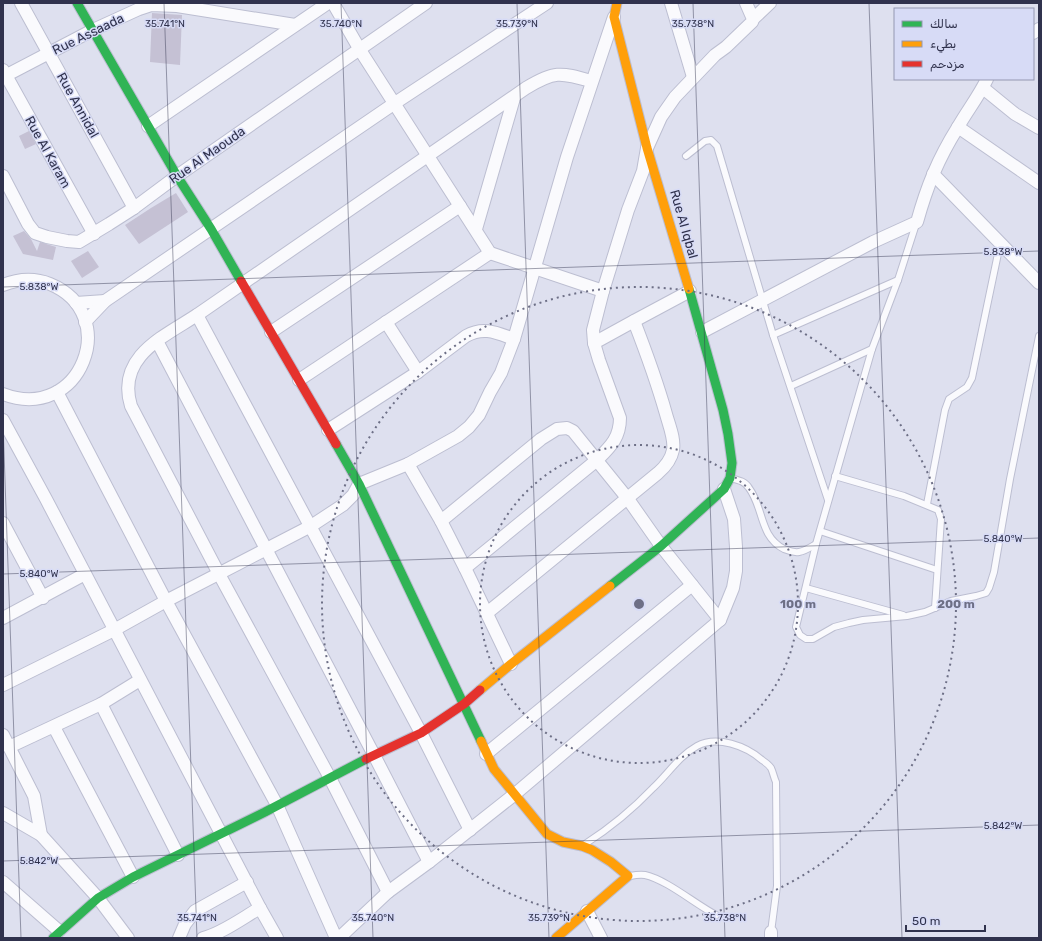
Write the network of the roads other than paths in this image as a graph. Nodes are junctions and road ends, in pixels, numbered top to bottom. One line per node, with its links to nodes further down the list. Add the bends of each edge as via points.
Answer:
1 (21, 3): 16 (street, Rue Annidal)
2 (77, 3): 14 (street)
3 (328, 3): 13 (street)
4 (333, 3): 15 (street)
5 (426, 3): 15 (street, Rue Al Maouda)
6 (547, 3): 22 (street)
7 (617, 3): 11 (street, Rue Al Iqbal)
8 (671, 3): 18 (street)
9 (746, 3): 12 (street)
10 (770, 3): 12 (street)
11 (614, 17): 19 (street); 26 (street, Rue Al Iqbal)
12 (753, 19): 18 (street)
13 (295, 25): 14 (street, Rue Assaada, via 158,4 147,6); 23 (street)
14 (93, 30): 16 (street, Rue Assaada); 23 (street)
15 (360, 50): 22 (street); 31 (street, Rue Al Maouda)
16 (49, 53): 17 (street, Rue Assaada); 34 (street, Rue Annidal)
17 (4, 74): 38 (street, Rue Al Karam)
18 (693, 77): 26 (street, via 661,117)
19 (591, 81): 21 (street, via 564,74 551,75 532,84); 41 (street)
20 (985, 84): 24 (street); 25 (street, via 1016,114)
21 (514, 98): 27 (street); 37 (street)
22 (395, 103): 27 (street); 36 (street)
23 (148, 126): 31 (street)
24 (958, 127): 29 (street); 32 (street)
25 (1039, 128)
26 (647, 148): 46 (street, Rue Al Iqbal); 47 (street, via 643,171 628,210)
27 (428, 156): 33 (street); 43 (street)
28 (686, 156): 49 (lane, via 705,141 711,140 715,144)
29 (933, 174): 35 (street); 39 (street)
30 (3, 176): 38 (street, Rue Al Maouda, via 28,224 39,235 79,242)
31 (177, 176): 34 (street, Rue Al Maouda); 36 (street)
32 (1039, 183)
33 (460, 206): 37 (street); 55 (street)
34 (134, 208): 38 (street, Rue Al Maouda)
35 (917, 222): 42 (lane); 49 (street, via 873,242)
36 (211, 229): 43 (street); 48 (street)
37 (476, 229): 40 (street)
38 (94, 234)
39 (1000, 244): 44 (street); 78 (lane, via 972,378 967,387 949,399 945,410)
40 (490, 253): 41 (street); 54 (street)
41 (535, 268): 47 (street); 59 (street)
42 (898, 280): 57 (lane); 62 (lane)
43 (242, 284): 51 (street); 55 (street)
44 (1039, 284)
45 (3, 285): 50 (street, via 21,280 46,282 67,294)
46 (690, 291): 52 (street); 56 (street, Rue Al Iqbal)
47 (603, 292): 61 (street, via 594,330)
48 (105, 301): 50 (street); 53 (street)
49 (763, 301): 56 (street); 57 (lane)
50 (76, 303): 53 (street)
51 (197, 315): 60 (street); 81 (street)
52 (634, 321): 61 (street); 76 (street, via 671,429 673,446 666,466)
53 (85, 322): 66 (street, via 87,349 80,370 70,383)
54 (386, 322): 63 (street); 64 (street)
55 (271, 332): 64 (street)
56 (702, 332): 73 (street, Rue Al Iqbal, via 723,410 731,452)
57 (774, 335): 65 (lane)
58 (1039, 336): 94 (lane, via 989,588 986,593 951,601)
59 (514, 339): 63 (street, via 486,330 472,332); 71 (street, via 501,373 480,415 458,436)
60 (157, 341): 85 (street); 89 (street, via 132,367 129,399)
61 (594, 343): 70 (street, via 620,418 616,439)
62 (872, 349): 65 (lane); 72 (lane)
63 (418, 372): 69 (street)
64 (299, 380): 69 (street)
65 (791, 386): 77 (lane)
66 (57, 392): 67 (street, via 43,398 28,400); 93 (street)
67 (3, 394)
68 (3, 420): 88 (street)
69 (328, 430): 74 (street)
70 (597, 460): 76 (street); 79 (street, via 573,431 557,428); 86 (street)
71 (408, 464): 74 (street); 79 (street)
72 (836, 476): 77 (lane); 78 (lane)
73 (730, 478): 75 (street); 83 (lane, via 749,487 768,534 777,545 791,552 800,552)
74 (359, 484): 81 (street, via 343,505); 104 (street)
75 (724, 489): 84 (street); 98 (street, via 734,519 736,571 733,588)
76 (628, 499): 84 (street); 95 (street)
77 (828, 500): 82 (lane)
78 (927, 504): 87 (lane, via 938,510 941,519)
79 (441, 521): 86 (street)
80 (3, 523): 92 (street)
81 (311, 526): 85 (street); 106 (street)
82 (820, 531): 83 (lane); 87 (lane)
83 (816, 544): 91 (lane)
84 (661, 546): 90 (street); 100 (street)
85 (266, 549): 89 (street); 110 (street)
86 (465, 568): 95 (street)
87 (937, 570): 94 (lane)
88 (85, 574): 92 (street); 99 (street)
89 (219, 574): 93 (street); 111 (street)
90 (692, 585): 98 (street); 109 (street)
91 (806, 588): 96 (lane); 96 (lane, via 796,627 800,635 806,639 813,639 849,623)
92 (43, 598): 97 (street)
93 (166, 601): 99 (street); 113 (street)
94 (935, 608): 96 (lane)
95 (487, 613): 100 (street)
96 (907, 616)
97 (3, 618)
98 (720, 620): 112 (street)
99 (114, 630): 101 (street); 102 (street)
100 (511, 664): 104 (street)
101 (140, 680): 103 (street); 116 (street)
102 (3, 685)
103 (101, 704): 105 (street); 119 (street)
104 (464, 704): 106 (street); 109 (street)
105 (54, 726): 108 (street); 122 (street)
106 (421, 733): 110 (street); 115 (street)
107 (3, 735): 108 (street)
108 (9, 748): 117 (street, via 34,796)
109 (486, 754): 112 (street, via 494,769)
110 (374, 755): 111 (street); 120 (street)
111 (330, 778): 113 (street); 125 (street)
112 (515, 794): 115 (street); 118 (street, via 547,834 564,842)
113 (277, 805): 116 (street); 136 (street)
114 (3, 813): 117 (street)
115 (470, 830): 120 (street)
116 (221, 834): 119 (street); 124 (street)
117 (41, 835): 126 (street)
118 (582, 846): 121 (street, via 605,858); 131 (lane, via 630,811 684,755 698,745 725,742 743,748 771,768 776,782 776,886)
119 (178, 855): 122 (street)
120 (428, 862): 125 (street)
121 (628, 876): 128 (street); 129 (lane, via 644,875 653,878)
122 (133, 877): 126 (street)
123 (3, 882): 130 (street)
124 (247, 882): 127 (street); 133 (street, via 195,911)
125 (388, 892): 136 (street)
126 (98, 898): 130 (street); 132 (street)
127 (260, 908): 134 (street); 135 (street)
128 (587, 911): 137 (street); 138 (street)
129 (716, 915)
130 (56, 935)
131 (771, 935)
132 (128, 938)
133 (179, 938)
134 (203, 938)
135 (277, 938)
136 (338, 938)
137 (556, 938)
138 (601, 938)

